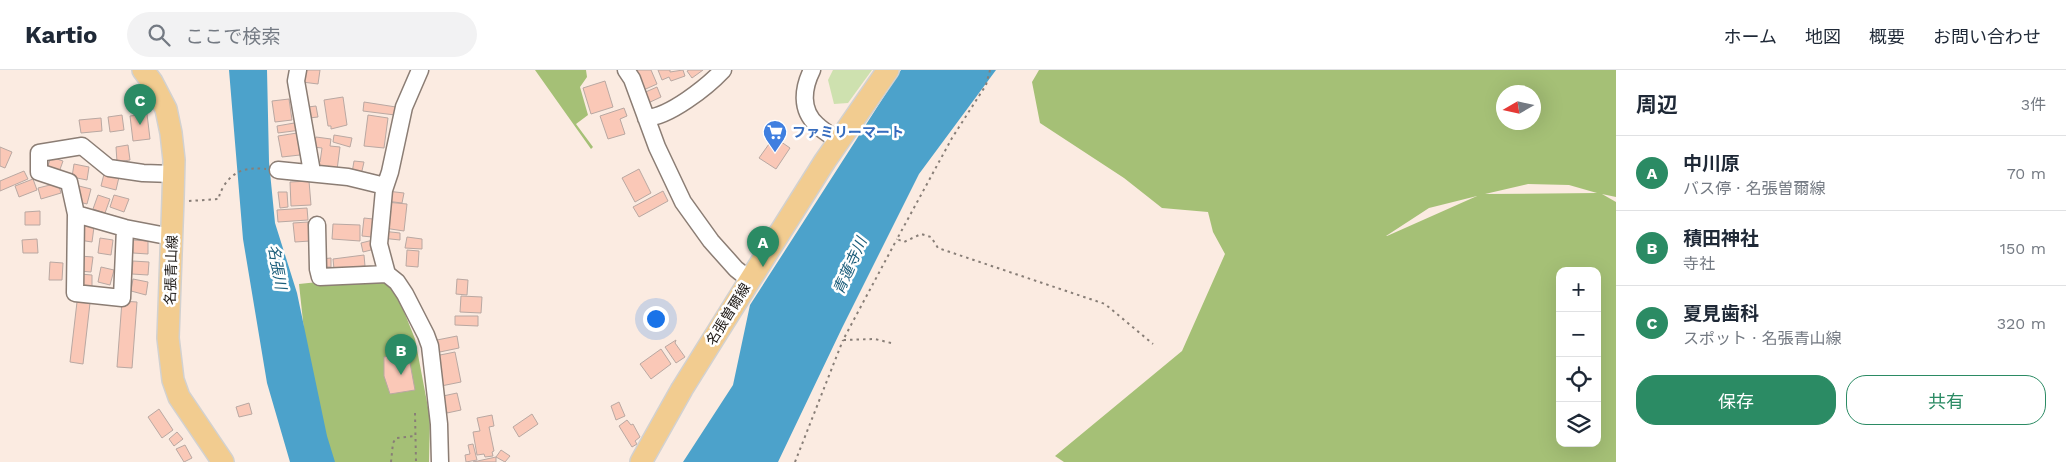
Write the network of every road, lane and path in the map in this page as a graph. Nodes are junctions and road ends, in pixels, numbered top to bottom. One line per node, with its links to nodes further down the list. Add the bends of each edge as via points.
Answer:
1 (143, 70): 13 (main road, 名張青山線, via 166,109)
2 (298, 70): 12 (street, via 296,80)
3 (420, 70): 15 (street, via 404,106)
4 (626, 70): 9 (street)
5 (724, 70): 9 (street, via 685,102)
6 (812, 70): 10 (street, via 804,95 806,108 818,126)
7 (888, 70): 10 (main road, 名張曽爾線)
8 (990, 70): 21 (path, via 986,85 952,138)
9 (646, 118): 23 (street, via 682,202 711,241)
10 (839, 141): 23 (main road, 名張曽爾線)
11 (278, 170): 12 (street); 16 (path, via 252,168 236,172 228,179 219,199)
12 (312, 172): 15 (street, via 348,177)
13 (174, 174): 17 (street, via 109,168 82,146 39,153 39,172 69,182); 20 (main road, 名張青山線)
14 (331, 184): 15 (street)
15 (384, 189): 22 (street, via 378,244)
16 (189, 201)
17 (76, 214): 19 (street); 19 (street, via 75,293 122,298)
18 (317, 225): 22 (street, via 320,277)
19 (125, 228): 20 (street)
20 (172, 237): 29 (main road, 名張青山線, via 168,338 173,380 179,397)
21 (897, 240): 24 (path); 26 (path, via 904,242 921,234 931,237 938,248 1106,304)
22 (387, 274): 32 (street, via 397,282 430,346)
23 (750, 280): 33 (main road, 名張曽爾線)
24 (843, 340): 25 (path, via 875,339); 34 (path)
25 (891, 343)
26 (1154, 344)
27 (415, 413): 28 (path)
28 (416, 436): 30 (path, via 396,438 392,443); 31 (path)
29 (223, 462)
30 (391, 462)
31 (416, 462)
32 (440, 462)
33 (641, 462)
34 (795, 462)

